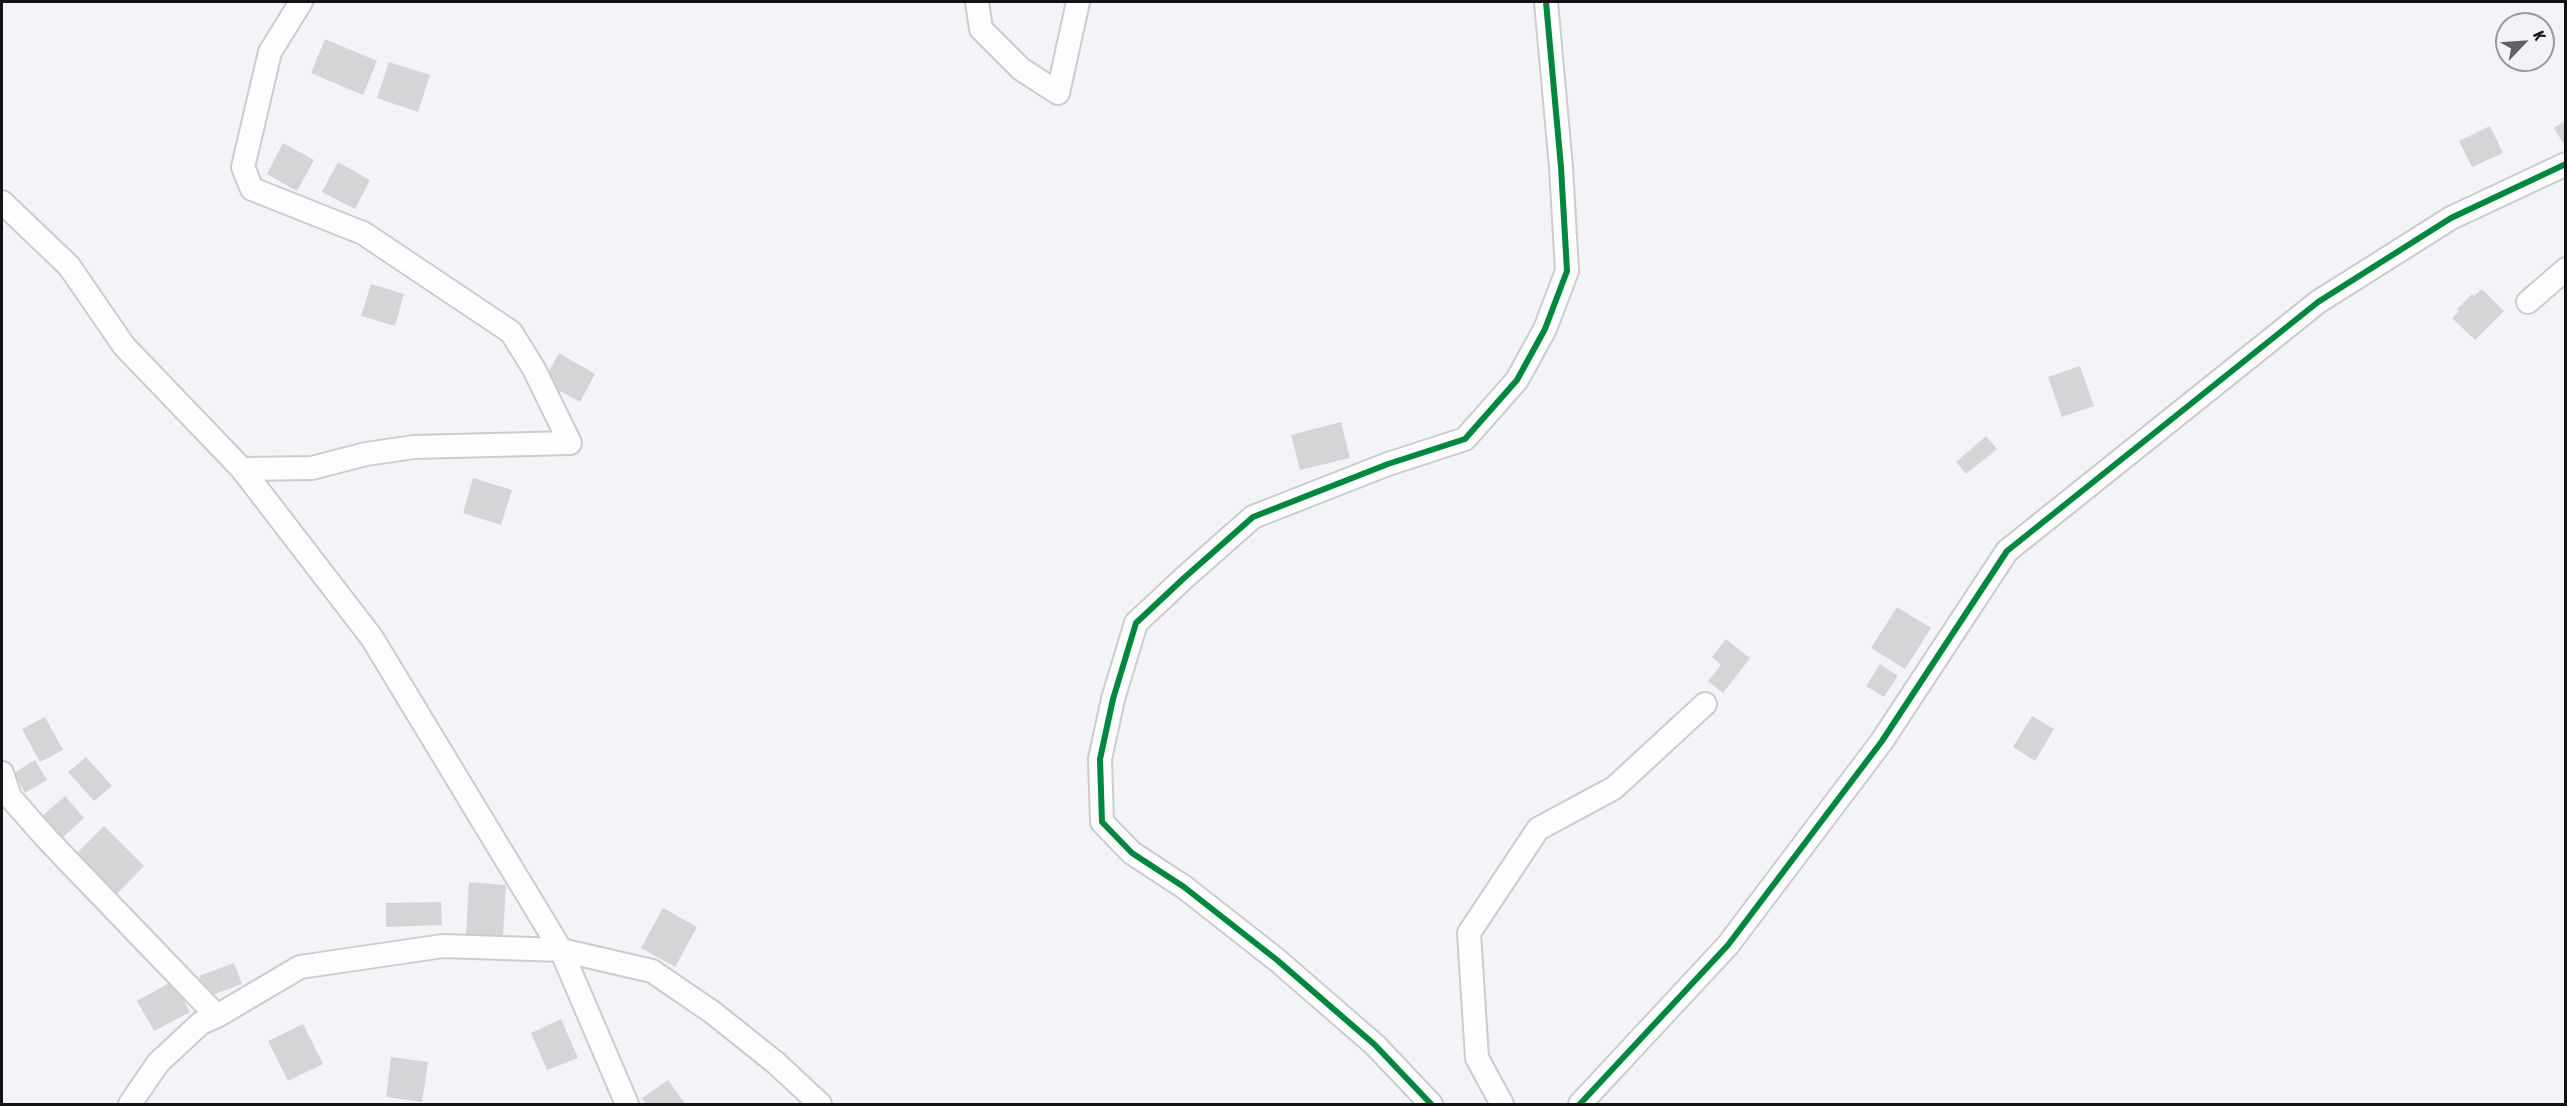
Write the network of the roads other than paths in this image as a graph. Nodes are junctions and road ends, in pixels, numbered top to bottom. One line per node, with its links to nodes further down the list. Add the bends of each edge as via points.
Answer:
1 (301, 2): 9 (street, via 270,52 243,167 252,189 363,233 511,332 570,443 414,447 312,468)
2 (977, 2): 3 (street, via 981,29 1021,69 1058,93)
3 (1078, 2)
4 (1546, 2): 17 (street, via 1562,167 1567,271 1545,329 1517,380 1465,439 1388,464 1253,517 1176,585 1136,623 1100,759 1102,822 1132,853 1185,887 1286,967 1375,1045)
5 (2565, 164): 19 (street, via 2451,218 2318,302 2007,551 1882,741 1728,945)
6 (2, 202): 9 (street, via 69,266 124,346)
7 (2565, 269): 8 (street)
8 (2528, 303)
9 (242, 469): 12 (street, via 372,638)
10 (1705, 704): 18 (street, via 1614,788 1538,829 1469,933 1477,1058)
11 (2, 772): 13 (street, via 10,797)
12 (561, 950): 13 (street, via 443,946 300,967); 15 (street); 16 (street, via 652,971 721,1019)
13 (217, 1016): 14 (street, via 201,1023 158,1063)
14 (130, 1104)
15 (627, 1104)
16 (820, 1104)
17 (1431, 1104)
18 (1502, 1104)
19 (1580, 1104)

